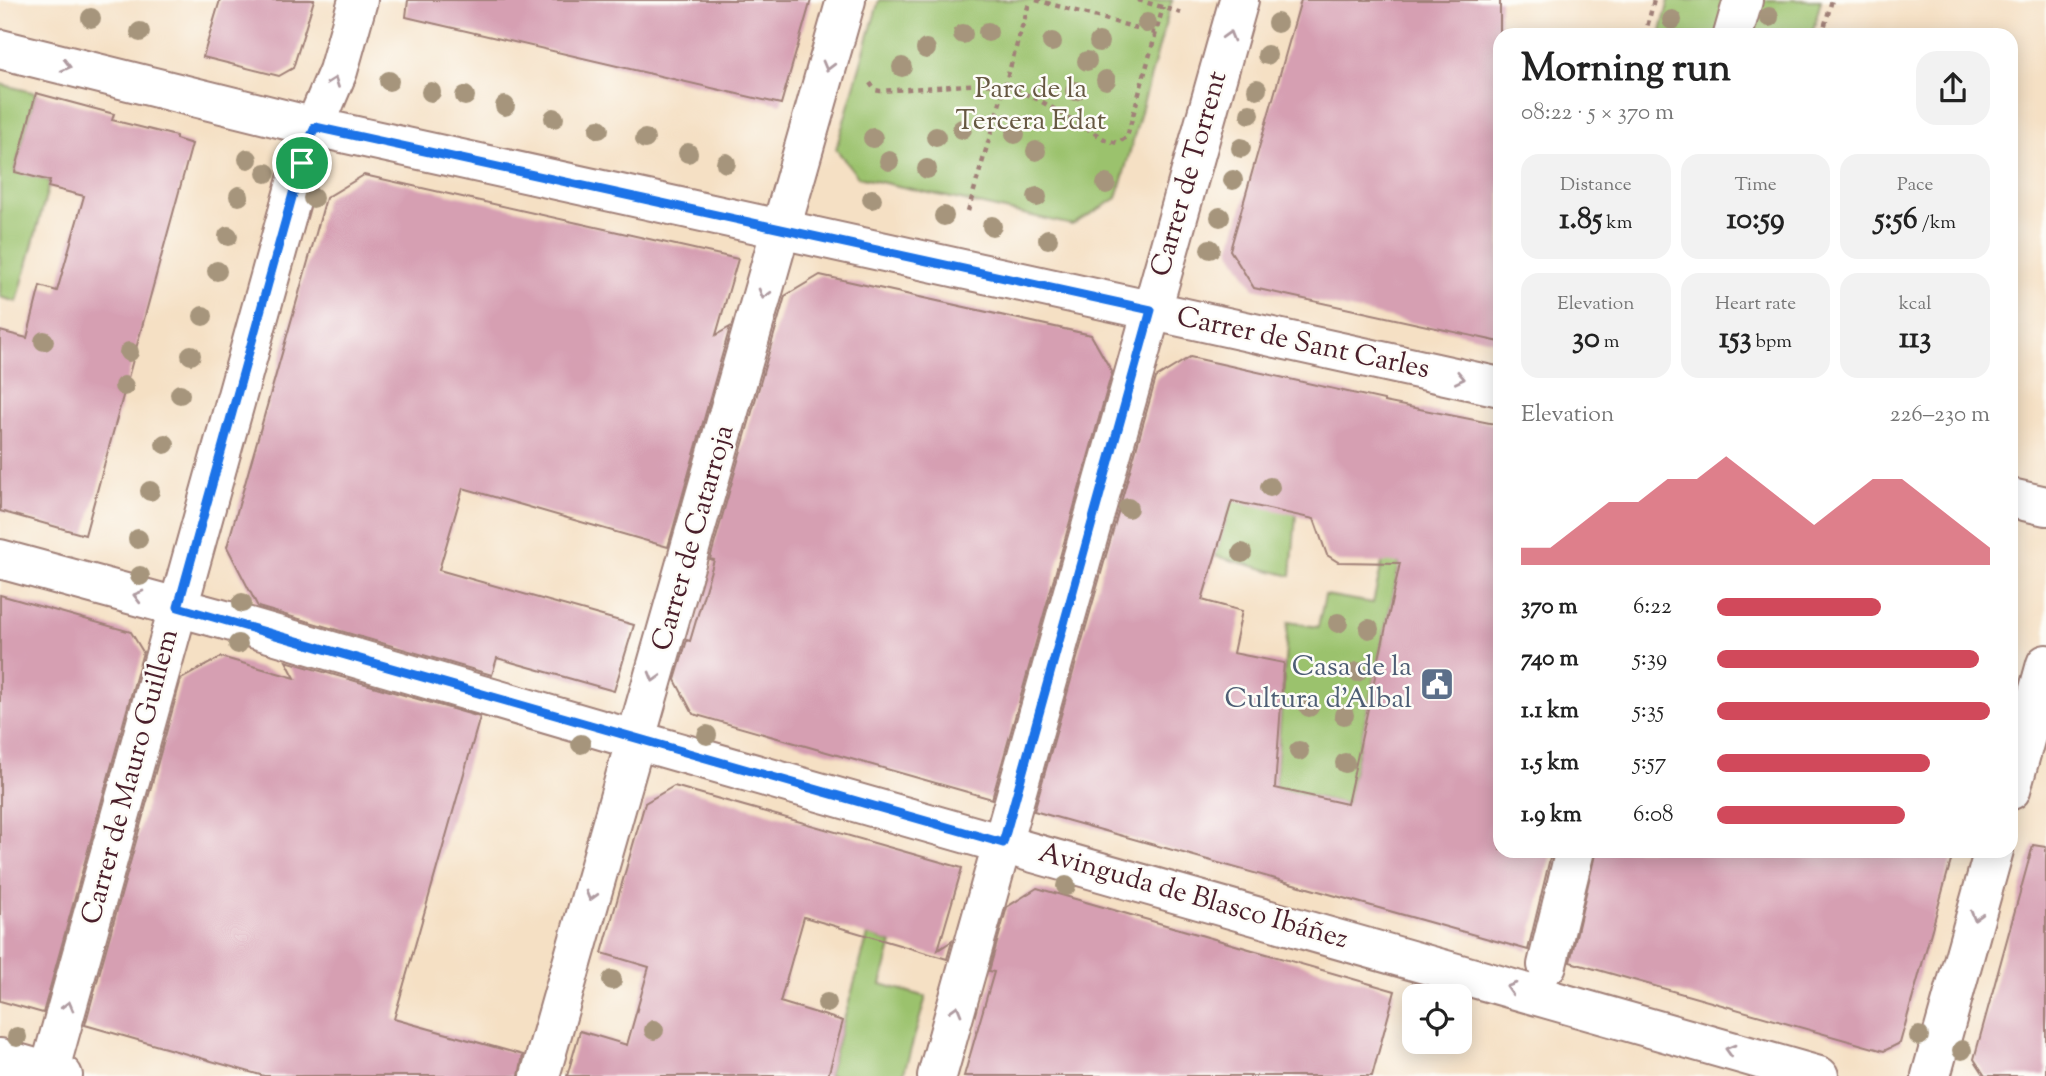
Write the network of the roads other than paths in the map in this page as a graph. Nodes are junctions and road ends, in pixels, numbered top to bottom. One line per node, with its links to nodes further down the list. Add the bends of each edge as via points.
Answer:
1 (358, 0): 7 (street, Carrer de Mauro Guillem, one-way to 1, via 338,71)
2 (846, 0): 8 (street, Carrer de Catarroja, one-way to 8)
3 (1239, 0): 9 (street, Carrer de Torrent, one-way to 3)
4 (1742, 0): 5 (street)
5 (1735, 28)
6 (0, 49): 7 (street, Carrer de Sant Carles, one-way to 7)
7 (315, 127): 8 (street, Carrer de Sant Carles); 14 (street, Carrer de Mauro Guillem)
8 (783, 228): 9 (street, Carrer de Sant Carles); 16 (street, Carrer de Catarroja, one-way to 16)
9 (1151, 310): 10 (street, Carrer de Sant Carles, one-way to 10); 18 (street, Carrer de Torrent)
10 (1493, 385)
11 (2018, 500): 12 (street)
12 (2046, 506)
13 (0, 559): 14 (street, Avinguda de Blasco Ibáñez, one-way to 13)
14 (178, 607): 16 (street, Avinguda de Blasco Ibáñez); 23 (street, Carrer de Mauro Guillem, one-way to 14)
15 (2046, 664): 17 (street)
16 (635, 740): 18 (street, Avinguda de Blasco Ibáñez); 24 (street, Carrer de Catarroja, one-way to 24)
17 (2018, 765)
18 (1003, 843): 25 (street, Carrer de Torrent, one-way to 18); 26 (street, Avinguda de Blasco Ibáñez, one-way to 18)
19 (1573, 858): 21 (street)
20 (1992, 858): 27 (street, one-way to 27)
21 (1547, 965)
22 (0, 1058): 23 (street)
23 (53, 1075)
24 (540, 1076)
25 (937, 1076)
26 (1819, 1076)
27 (1931, 1076)

